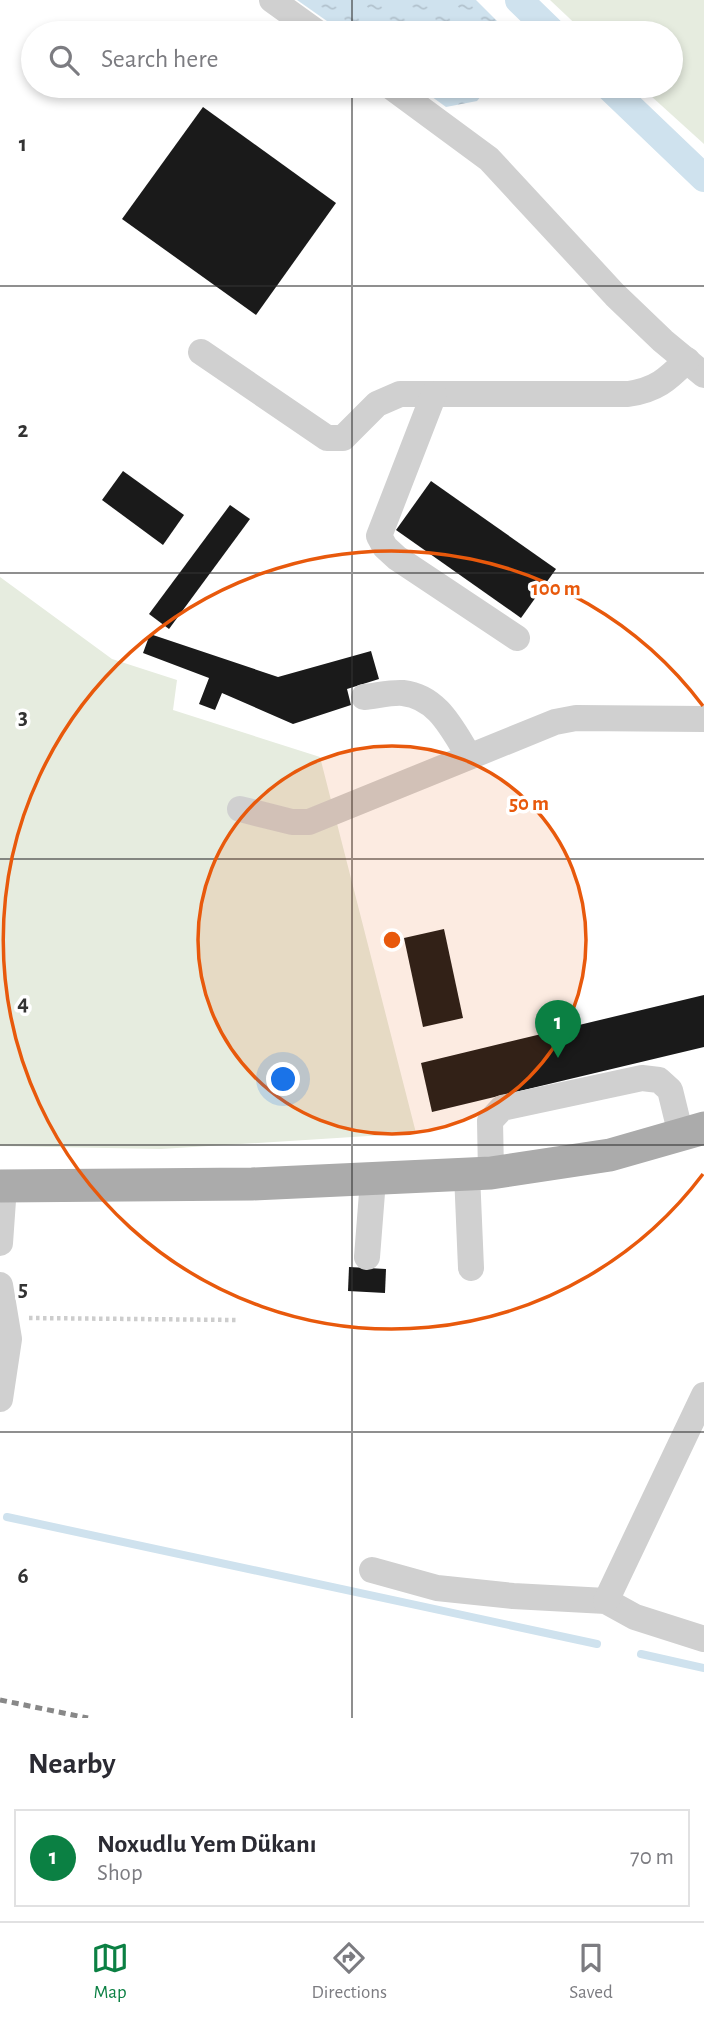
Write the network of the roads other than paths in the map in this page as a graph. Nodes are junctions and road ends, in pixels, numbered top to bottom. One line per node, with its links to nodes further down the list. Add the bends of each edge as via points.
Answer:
1 (272, 0): 2 (street)
2 (301, 21)
3 (406, 98): 5 (street, via 489,159 615,295)
4 (201, 352): 6 (street, via 327,438 343,438 377,404 400,394)
5 (695, 367): 6 (street, via 648,391 628,394)
6 (434, 394): 7 (street, via 379,536 397,558)
7 (516, 638)
8 (364, 697): 10 (street, via 402,692 426,698)
9 (704, 719): 10 (street, via 576,718 534,729)
10 (469, 756): 11 (street, via 309,822)
11 (240, 809)
12 (692, 1131): 13 (main road, via 610,1155); 13 (street, via 670,1090 659,1080 642,1078 502,1108 491,1121)
13 (479, 1173): 14 (main road); 18 (street)
14 (373, 1180): 15 (main road); 17 (street)
15 (2, 1186): 16 (street)
16 (0, 1243)
17 (367, 1257)
18 (471, 1268)
19 (0, 1285): 21 (street, via 9,1339)
20 (704, 1395): 23 (street)
21 (0, 1399)
22 (372, 1570): 23 (street, via 437,1588)
23 (606, 1601): 24 (street, via 635,1617)
24 (704, 1639)

